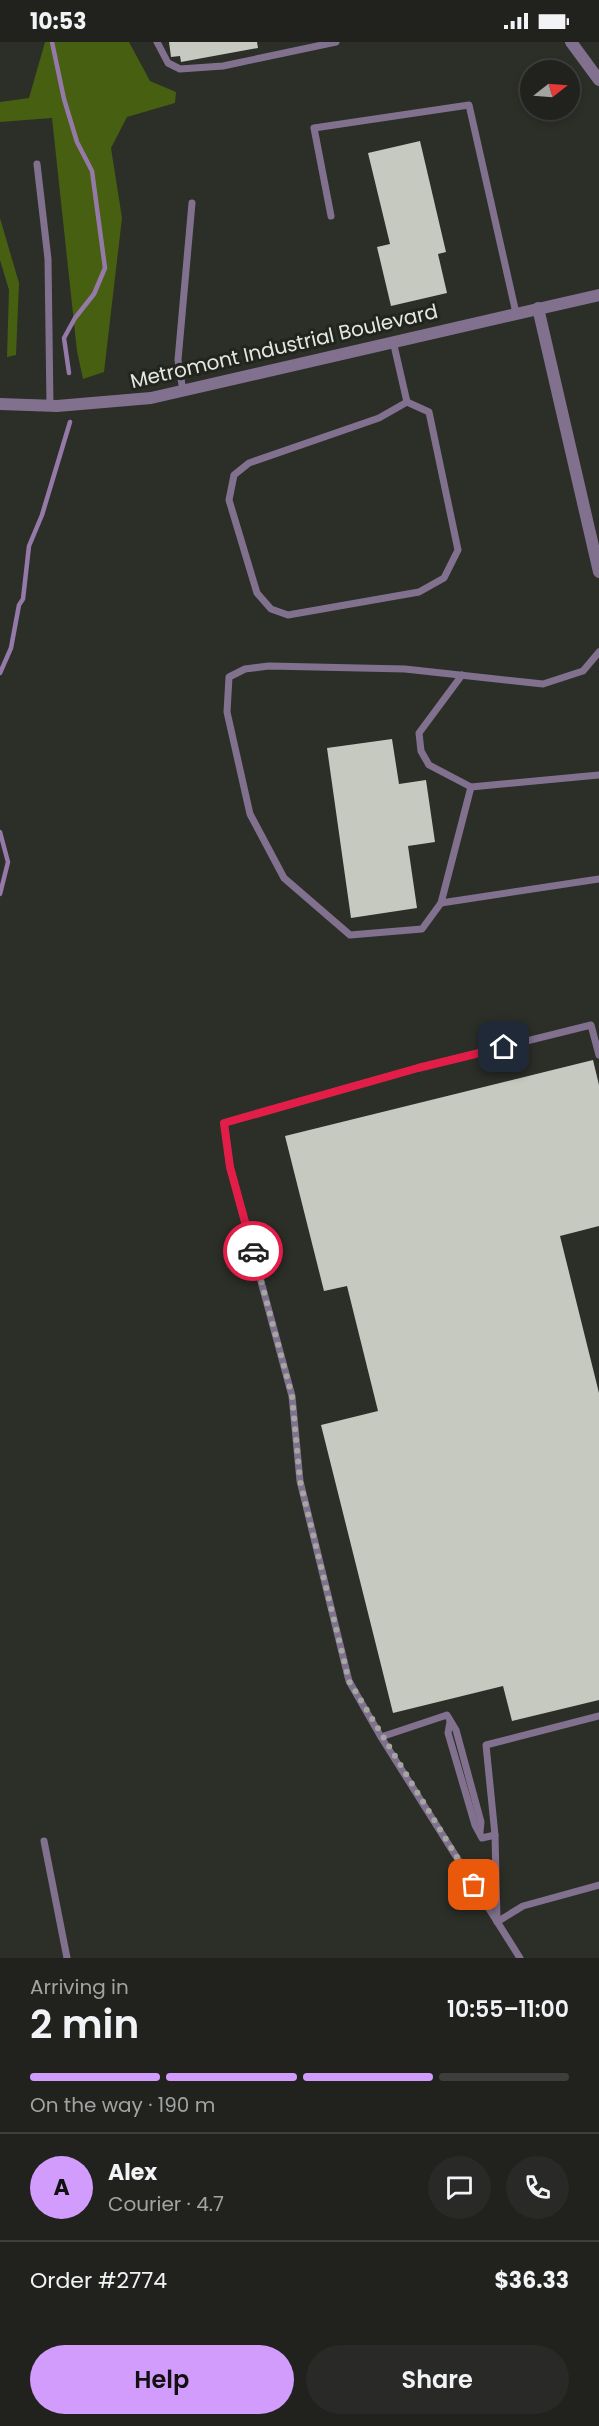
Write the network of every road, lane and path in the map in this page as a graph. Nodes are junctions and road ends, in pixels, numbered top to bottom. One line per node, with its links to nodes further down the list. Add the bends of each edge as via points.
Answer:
1 (157, 42): 2 (lane, via 168,63 180,69 223,66)
2 (336, 42)
3 (572, 42): 4 (street)
4 (599, 80)
5 (37, 164): 15 (lane, via 48,259)
6 (192, 203): 12 (lane, via 178,360)
7 (331, 216): 10 (lane, via 314,128 469,105)
8 (599, 295): 9 (street, Metromont Industrial Boulevard)
9 (538, 308): 10 (street, Metromont Industrial Boulevard); 16 (street)
10 (516, 313): 11 (street, Metromont Industrial Boulevard)
11 (393, 341): 12 (street, Metromont Industrial Boulevard); 13 (lane)
12 (183, 391): 15 (street, Metromont Industrial Boulevard, via 132,401)
13 (407, 402): 13 (lane, via 429,412 458,550 444,578 419,592 288,615 271,609 257,593 229,500 234,475 249,463 380,418)
14 (0, 404): 15 (street, Metromont Industrial Boulevard)
15 (50, 406)
16 (599, 572)
17 (599, 652): 18 (lane, via 583,671 543,684)
18 (462, 675): 20 (lane, via 419,733 421,751 429,765); 22 (lane, via 405,669 269,666 245,669 229,677 227,712 250,814 284,878 350,936 422,929)
19 (599, 775): 20 (lane)
20 (471, 787): 22 (lane)
21 (599, 879): 22 (lane)
22 (441, 903)
23 (599, 1055): 25 (lane, via 591,1025 418,1068 224,1123 230,1167 292,1396 300,1481 349,1681)
24 (599, 1716): 26 (lane, via 486,1746)
25 (381, 1737): 26 (lane, via 447,1715 450,1740 475,1825 482,1838); 29 (lane)
26 (495, 1835): 29 (lane)
27 (44, 1841): 30 (lane)
28 (599, 1885): 29 (lane, via 523,1906)
29 (497, 1922): 31 (lane)
30 (67, 1958)
31 (520, 1958)

